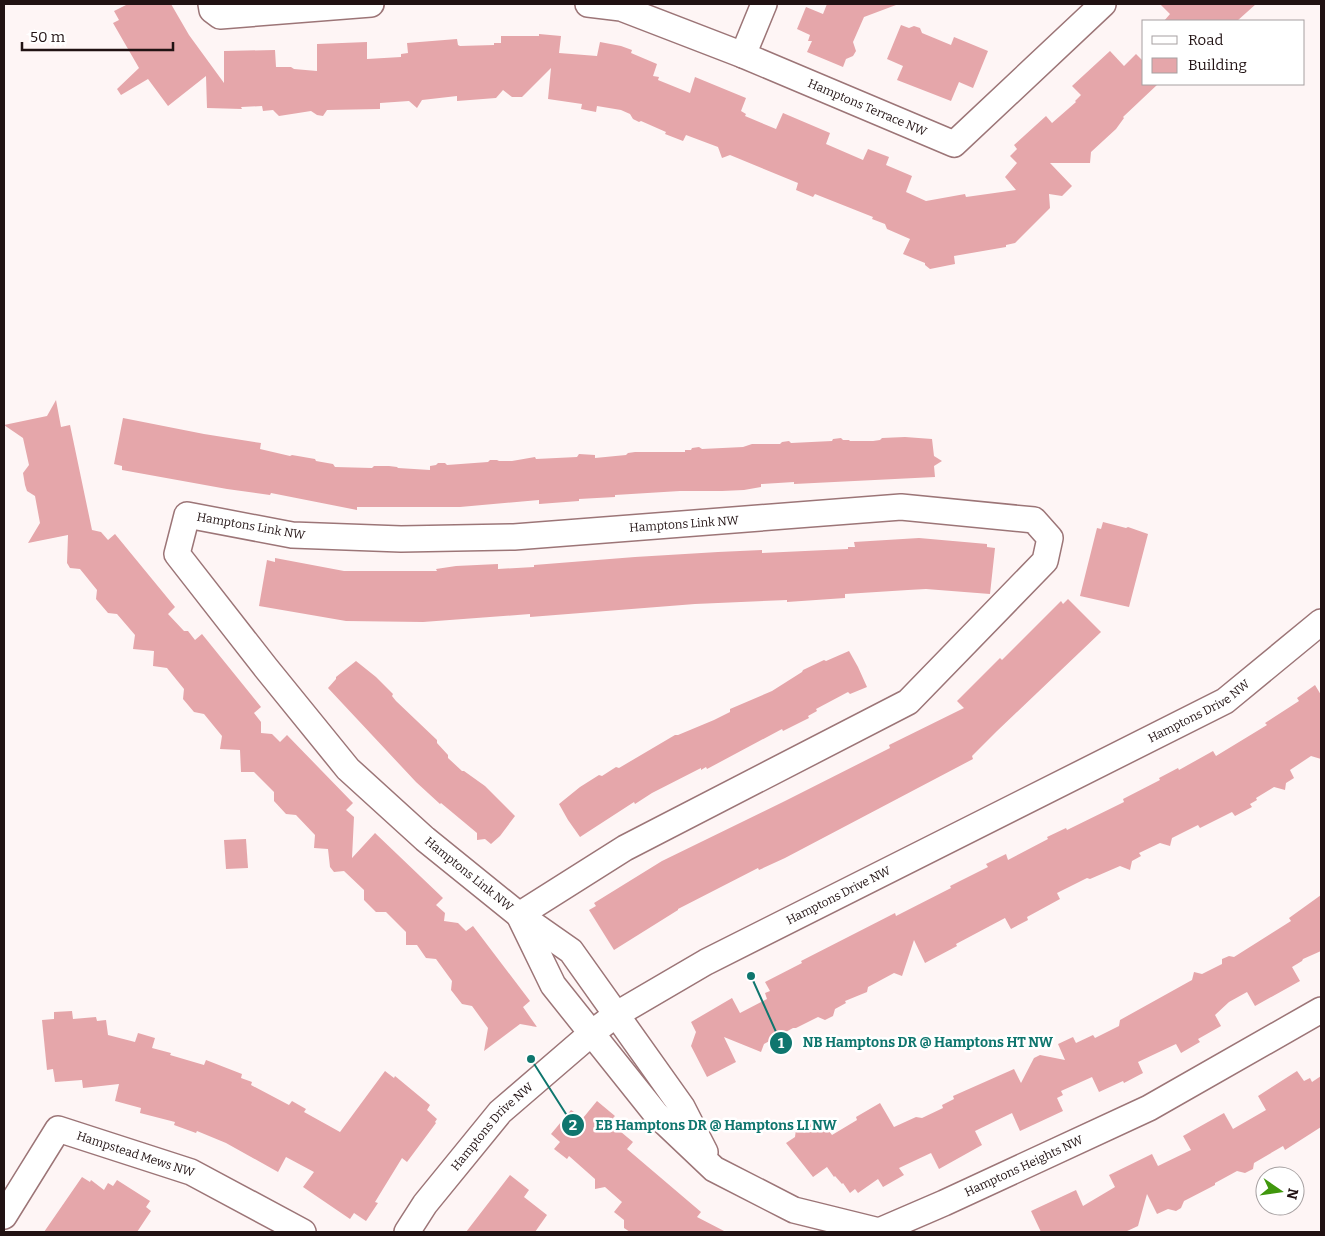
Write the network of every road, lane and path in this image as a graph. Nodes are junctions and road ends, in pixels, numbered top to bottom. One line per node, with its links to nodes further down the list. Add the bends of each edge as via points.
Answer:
1 (211, 4): 6 (street, via 212,10 220,16)
2 (371, 4): 6 (street)
3 (588, 4): 7 (street, Hamptons Terrace NW, via 621,8)
4 (764, 4): 7 (street)
5 (1103, 4): 7 (street, Hamptons Terrace NW, via 954,144)
6 (262, 8)
7 (743, 55)
8 (1321, 622): 11 (street, Hamptons Drive NW, via 1225,701 706,962)
9 (518, 915): 9 (street, Hamptons Link NW, via 425,839 348,769 177,554 187,515 292,535 401,539 514,537 901,507 1034,520 1050,538 1045,562 908,702 626,848); 11 (street, Hamptons Link NW, via 571,951); 12 (street, Hamptons Link NW, via 553,985)
10 (1321, 1010): 13 (street, Hamptons Heights NW, via 1150,1108 879,1231 794,1210)
11 (617, 1014): 12 (street, Hamptons Drive NW); 13 (street, via 682,1107)
12 (592, 1032): 13 (street, Hamptons Heights NW, via 656,1114); 16 (street, Hamptons Drive NW, via 500,1112 425,1204)
13 (714, 1169)
14 (4, 1216): 15 (street, Hampstead Mews NW, via 58,1129 191,1172)
15 (303, 1232)
16 (407, 1232)

